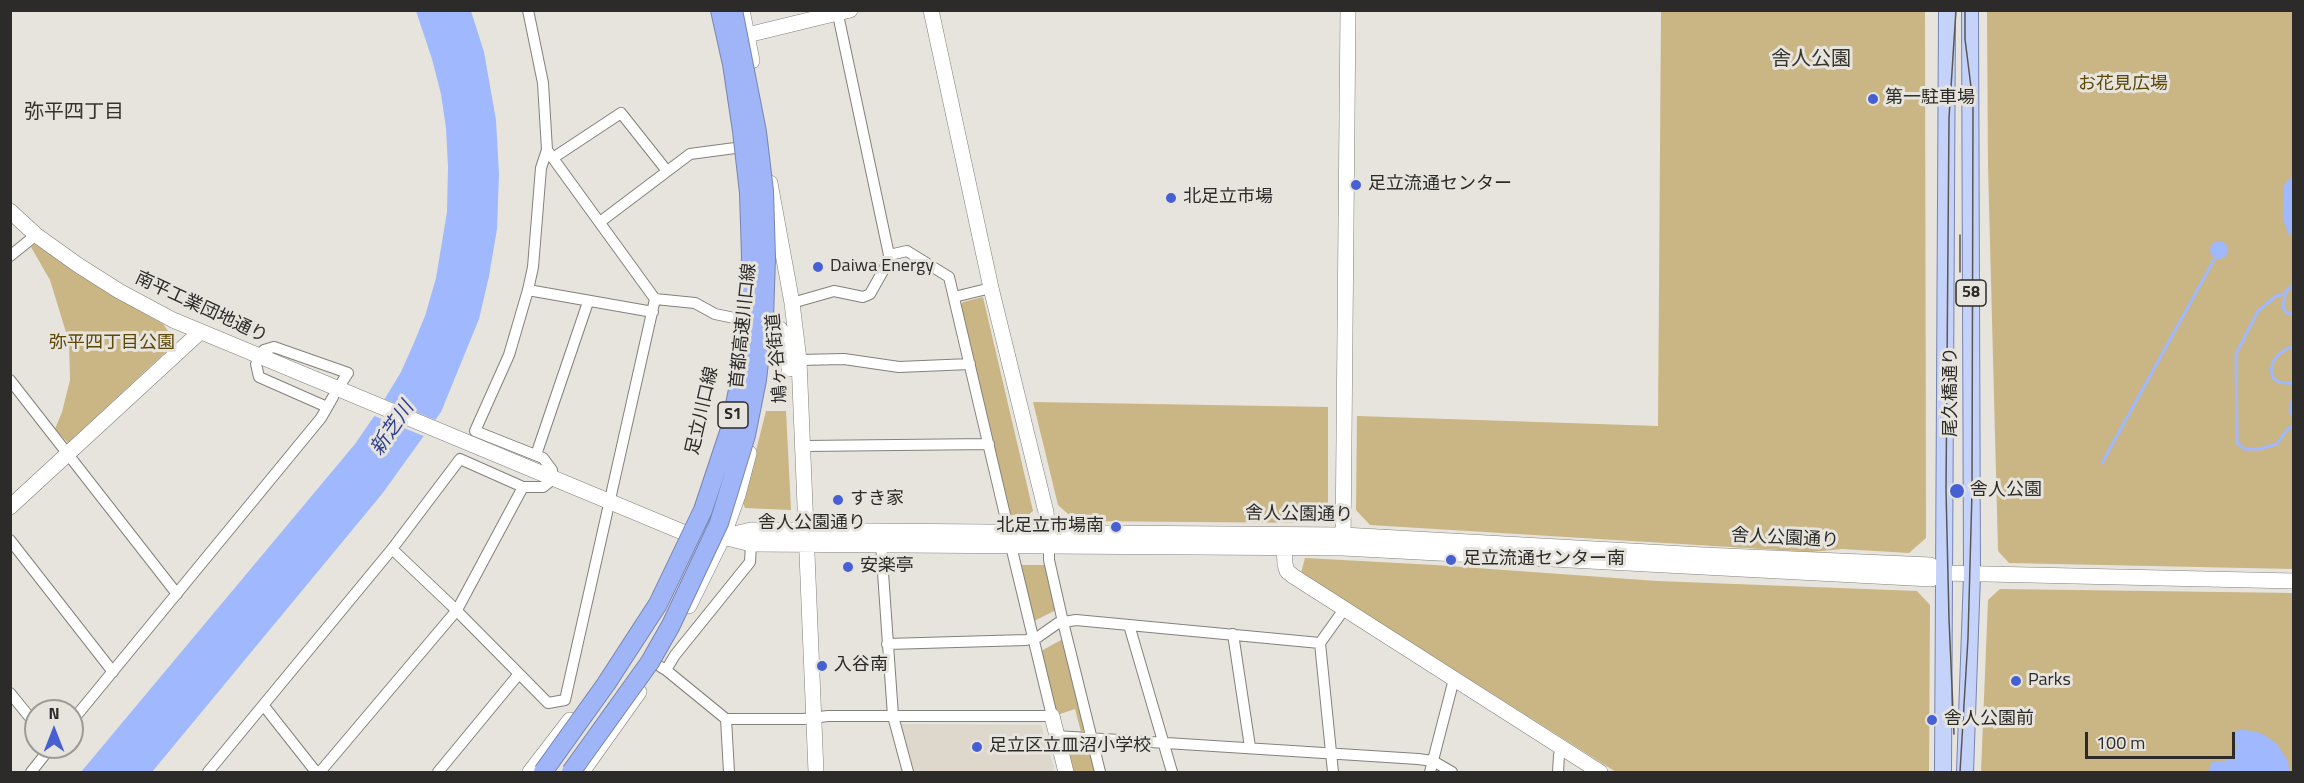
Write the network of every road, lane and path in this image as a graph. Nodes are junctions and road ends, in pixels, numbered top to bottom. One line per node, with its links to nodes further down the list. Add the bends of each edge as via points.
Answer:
1 (528, 10): 14 (street, via 543,83)
2 (712, 10): 12 (street, 足立川口線)
3 (720, 10): 93 (highway, 首都高速川口線 / S1, bridge, via 742,130 751,257 747,327 730,429 703,510 658,604)
4 (733, 10): 94 (highway, 首都高速川口線 / S1, bridge, via 757,132 766,247 764,318 746,435 719,523 671,625 650,663)
5 (742, 10): 11 (street)
6 (931, 10): 22 (street)
7 (1348, 10): 51 (street)
8 (1947, 10): 56 (main road, 尾久橋通り / 58)
9 (1970, 10): 57 (main road, 尾久橋通り / 58)
10 (842, 12): 11 (street); 20 (street)
11 (747, 35): 12 (street); 16 (street)
12 (719, 41): 13 (street, 足立川口線)
13 (735, 148): 15 (street, via 690,154); 29 (street, 足立川口線, via 742,203)
14 (550, 154): 15 (street, via 621,113); 18 (street); 23 (street, via 541,168)
15 (667, 171): 18 (street)
16 (770, 183): 27 (street, 鳩ヶ谷街道); 30 (street)
17 (10, 211): 19 (street, 南平工業団地通り)
18 (600, 222): 25 (street)
19 (36, 235): 21 (street); 31 (street, 南平工業団地通り, via 119,291)
20 (889, 255): 24 (street, via 907,251 949,277); 27 (street, via 870,294 863,297 834,291)
21 (10, 256)
22 (992, 288): 24 (street); 49 (street)
23 (528, 290): 26 (street); 40 (street, via 509,355 475,431)
24 (954, 297): 34 (street)
25 (655, 299): 28 (street); 29 (street, via 694,303 715,314)
26 (588, 302): 28 (street); 40 (street)
27 (792, 303): 33 (street, 鳩ヶ谷街道)
28 (653, 312): 43 (street)
29 (740, 319): 30 (street, 鳩ヶ谷街道); 45 (street, 足立川口線, via 722,429)
30 (770, 324): 46 (street, via 755,431); 47 (street, 鳩ヶ谷街道, via 780,329 786,341)
31 (200, 332): 32 (street, 南平工業団地通り); 39 (street)
32 (259, 357): 35 (street, via 264,350 274,347); 41 (street, 南平工業団地通り); 59 (street, via 259,377 330,402)
33 (799, 360): 34 (street, via 844,359 899,367); 38 (street, 鳩ヶ谷街道)
34 (970, 364): 37 (street)
35 (345, 377)
36 (10, 380): 39 (street)
37 (989, 444): 38 (street); 48 (street)
38 (804, 446): 47 (street, 鳩ヶ谷街道)
39 (68, 454): 44 (street); 59 (street)
40 (536, 455): 41 (street, via 552,470)
41 (553, 479): 42 (street, via 543,488); 43 (street)
42 (523, 487): 55 (street, via 460,459); 61 (street)
43 (610, 503): 45 (street); 70 (street, via 565,700 548,703)
44 (10, 507)
45 (685, 533): 46 (street); 92 (street, 足立川口線, via 634,628)
46 (723, 537): 47 (street, 舎人公園通り, via 751,530); 52 (street, 舎人公園通り); 68 (street)
47 (806, 537): 48 (street, 舎人公園通り); 52 (street, 舎人公園通り); 53 (street, 舎人公園通り); 78 (street, 鳩ヶ谷街道)
48 (1010, 539): 49 (street, 舎人公園通り); 53 (street, 舎人公園通り); 65 (street)
49 (1049, 539): 51 (street, 舎人公園通り); 54 (street, 舎人公園通り); 62 (street, via 1049,560)
50 (10, 540): 69 (street)
51 (1343, 541): 54 (street, 舎人公園通り); 56 (street, 舎人公園通り, via 1931,579)
52 (751, 544): 68 (street, via 750,562)
53 (881, 544): 67 (street)
54 (1284, 547): 60 (street, via 1287,571)
55 (392, 549): 61 (street); 73 (street)
56 (1943, 573): 57 (street, 舎人公園通り); 107 (main road, 尾久橋通り / 58)
57 (1972, 574): 58 (street, 舎人公園通り); 108 (main road, 尾久橋通り / 58)
58 (2294, 581)
59 (177, 594): 69 (street)
60 (1346, 608): 66 (street); 71 (street)
61 (457, 610): 70 (street); 90 (street)
62 (1063, 622): 63 (street); 65 (street); 81 (street)
63 (1130, 625): 64 (street); 82 (street)
64 (1233, 634): 66 (street); 83 (street)
65 (1032, 638): 67 (street); 77 (street)
66 (1320, 643): 85 (street)
67 (887, 644): 76 (street)
68 (662, 667): 79 (street); 95 (street)
69 (113, 672): 74 (street)
70 (518, 675): 91 (street)
71 (1454, 679): 84 (street); 87 (street)
72 (10, 693): 75 (street)
73 (264, 706): 89 (street); 90 (street)
74 (84, 707)
75 (24, 710)
76 (892, 716): 77 (street); 78 (street); 98 (street)
77 (1052, 716): 80 (street)
78 (814, 718): 79 (street); 97 (street, 鳩ヶ谷街道)
79 (726, 719): 96 (street)
80 (1056, 736): 81 (street); 99 (street)
81 (1091, 737): 82 (street); 100 (street)
82 (1164, 742): 83 (street); 101 (street)
83 (1250, 747): 85 (street)
84 (1564, 748): 105 (street); 106 (street)
85 (1331, 753): 87 (street); 102 (street)
86 (41, 759): 88 (street)
87 (1433, 761): 103 (street); 104 (street)
88 (31, 772)
89 (207, 772)
90 (318, 772)
91 (438, 772)
92 (530, 772)
93 (543, 772)
94 (571, 772)
95 (582, 772)
96 (729, 772)
97 (816, 772)
98 (907, 772)
99 (1066, 772)
100 (1100, 772)
101 (1172, 772)
102 (1334, 772)
103 (1430, 772)
104 (1452, 772)
105 (1557, 772)
106 (1600, 772)
107 (1943, 772)
108 (1965, 772)

